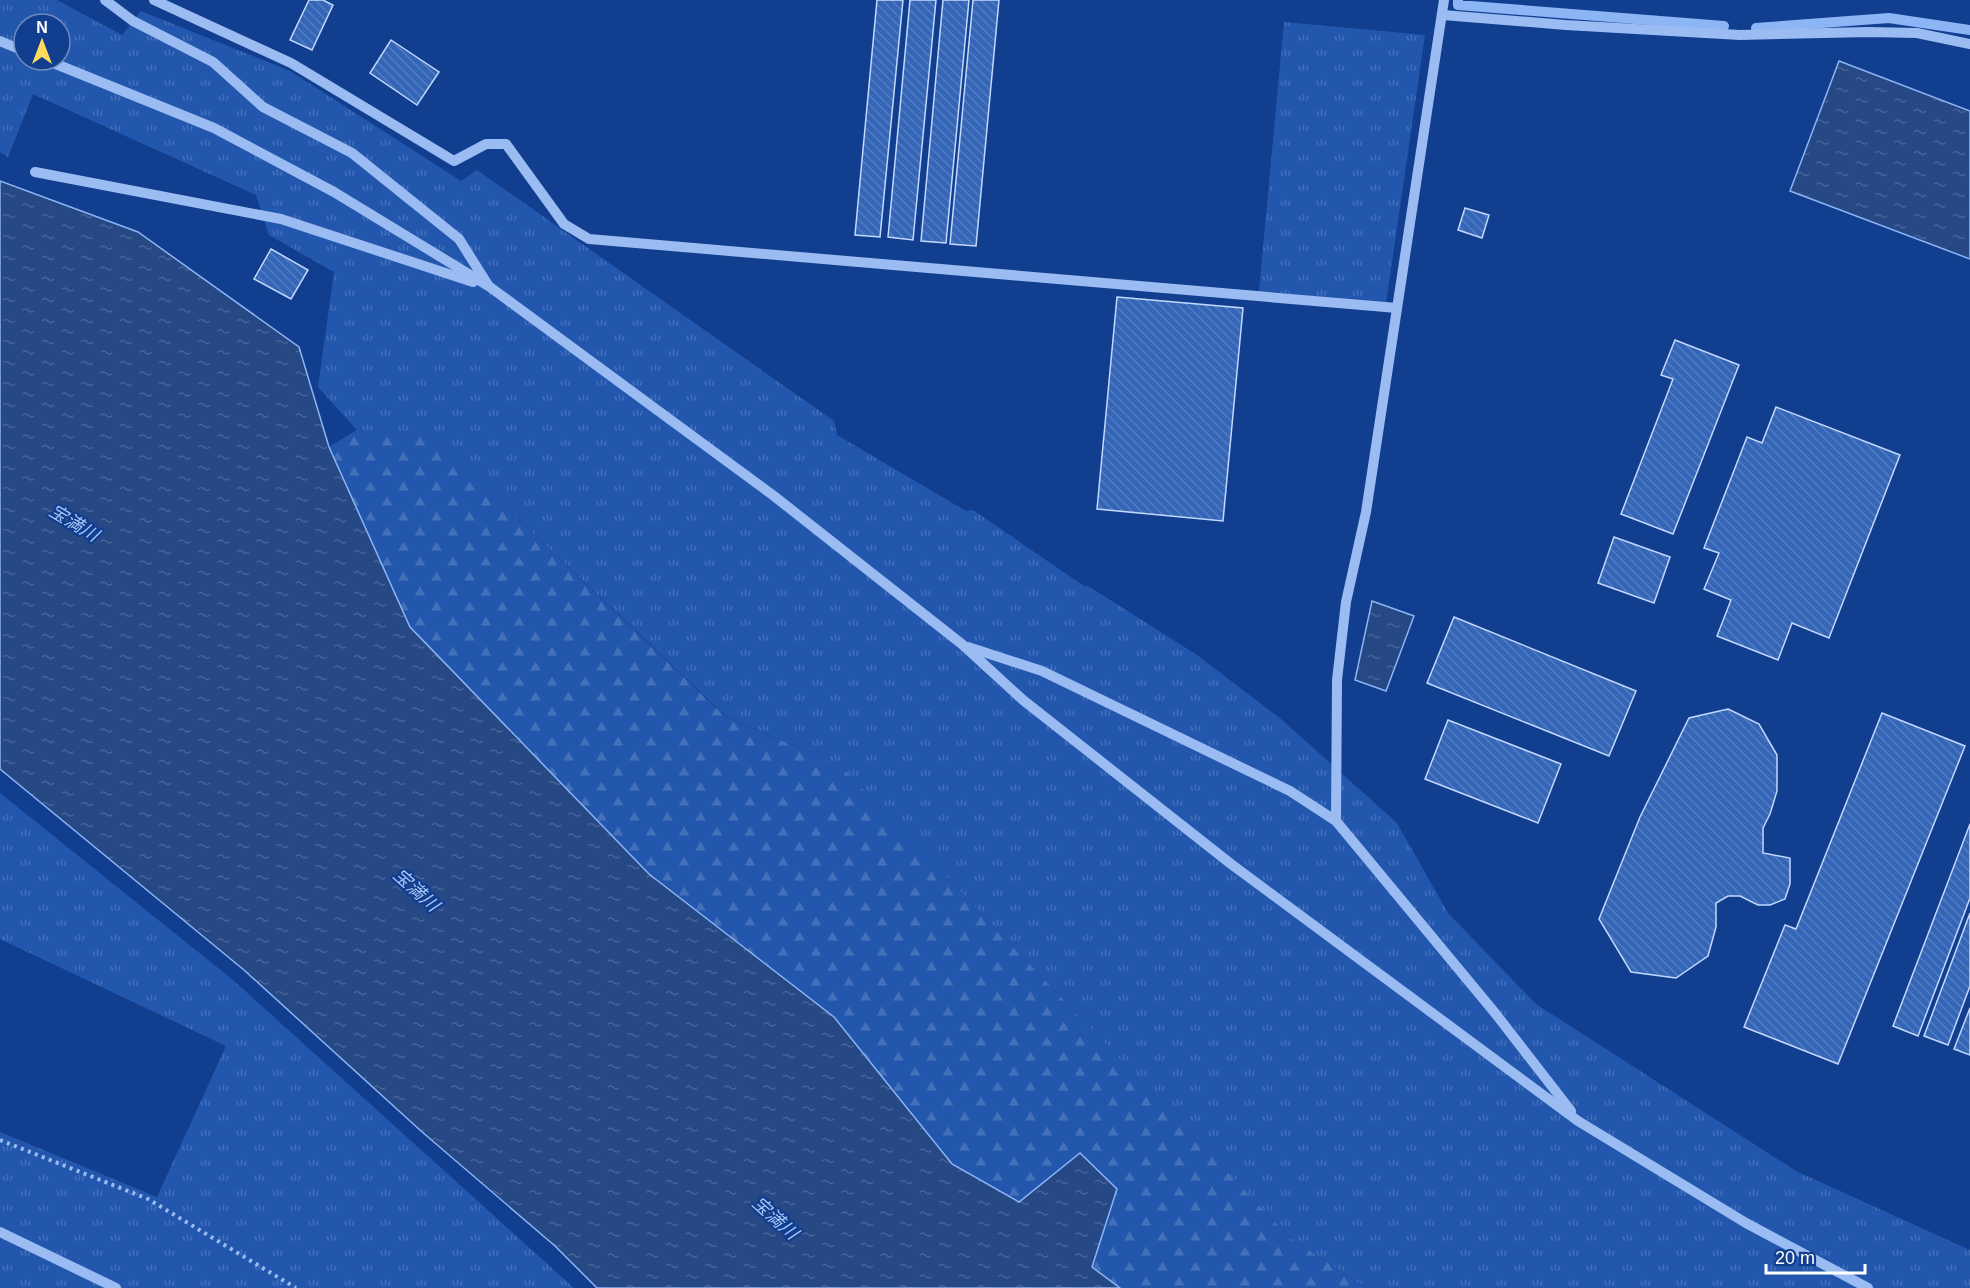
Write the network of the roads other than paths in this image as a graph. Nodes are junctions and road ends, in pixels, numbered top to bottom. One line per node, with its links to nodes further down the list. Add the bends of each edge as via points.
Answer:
1 (105, 0): 8 (street, via 133,21 213,62 263,107 352,153 459,239)
2 (154, 0): 9 (street, via 291,63 454,160 486,144 506,144 564,224 589,239)
3 (1444, 0): 4 (street)
4 (1443, 15): 5 (street, via 1740,35 1917,33); 9 (street)
5 (1970, 44)
6 (72, 71): 8 (street, via 214,128 334,192)
7 (35, 172): 8 (street, via 281,219)
8 (490, 287): 10 (street, via 774,496)
9 (1397, 308): 11 (street, via 1337,680)
10 (963, 645): 11 (street, via 1042,670 1290,791); 12 (street, via 1023,700 1231,864)
11 (1336, 821): 12 (street, via 1488,1004)
12 (1578, 1121): 15 (street, via 1746,1223)
13 (0, 1232): 14 (street)
14 (116, 1288)
15 (1868, 1288)

